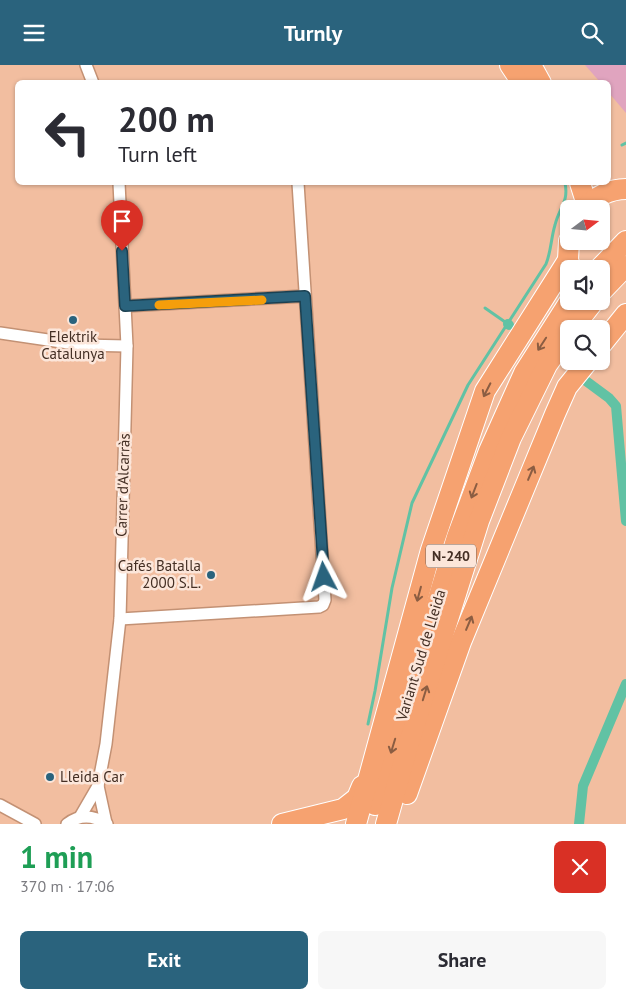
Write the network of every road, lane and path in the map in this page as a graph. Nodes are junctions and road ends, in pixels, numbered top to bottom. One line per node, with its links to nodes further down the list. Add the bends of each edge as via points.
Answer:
1 (86, 65): 5 (street)
2 (510, 65): 6 (highway)
3 (515, 65): 7 (highway)
4 (531, 65): 8 (highway)
5 (93, 80)
6 (521, 80)
7 (522, 80)
8 (539, 80)
9 (119, 185): 21 (street, Carrer d'Alcarràs)
10 (298, 185): 20 (street)
11 (580, 185): 13 (highway)
12 (618, 186): 14 (highway)
13 (584, 200)
14 (594, 200)
15 (626, 241): 18 (highway)
16 (569, 256): 31 (highway, N-240, one-way to 31, via 486,391 431,550)
17 (626, 266): 19 (highway)
18 (610, 269)
19 (610, 276)
20 (305, 296): 21 (street); 30 (street, via 325,595 323,605)
21 (125, 306): 27 (street, Carrer d'Alcarràs)
22 (578, 310): 40 (highway, Variant Sud de Lleida / N-240, one-way to 40, via 524,373 486,459 457,537)
23 (610, 310): 24 (highway)
24 (626, 313): 26 (highway)
25 (0, 333): 27 (street, via 82,345)
26 (610, 333)
27 (128, 346): 30 (street, Carrer d'Alcarràs)
28 (560, 347): 41 (highway, Variant Sud de Lleida / N-240, one-way to 28, via 479,521 515,430 547,365)
29 (581, 370): 42 (highway, N-240, one-way to 29, via 464,633 567,387)
30 (120, 619): 32 (street, Carrer d'Alcarràs)
31 (376, 751): 38 (highway, via 357,798 343,809); 39 (highway, N-240)
32 (98, 786): 34 (street, Carrer d'Alcarràs); 35 (street, Carrer d'Alcarràs)
33 (0, 805): 36 (street)
34 (80, 817): 35 (street, via 94,817); 37 (street)
35 (106, 823)
36 (34, 824)
37 (67, 824)
38 (282, 824)
39 (356, 824)
40 (370, 824)
41 (386, 824)
42 (396, 824)

